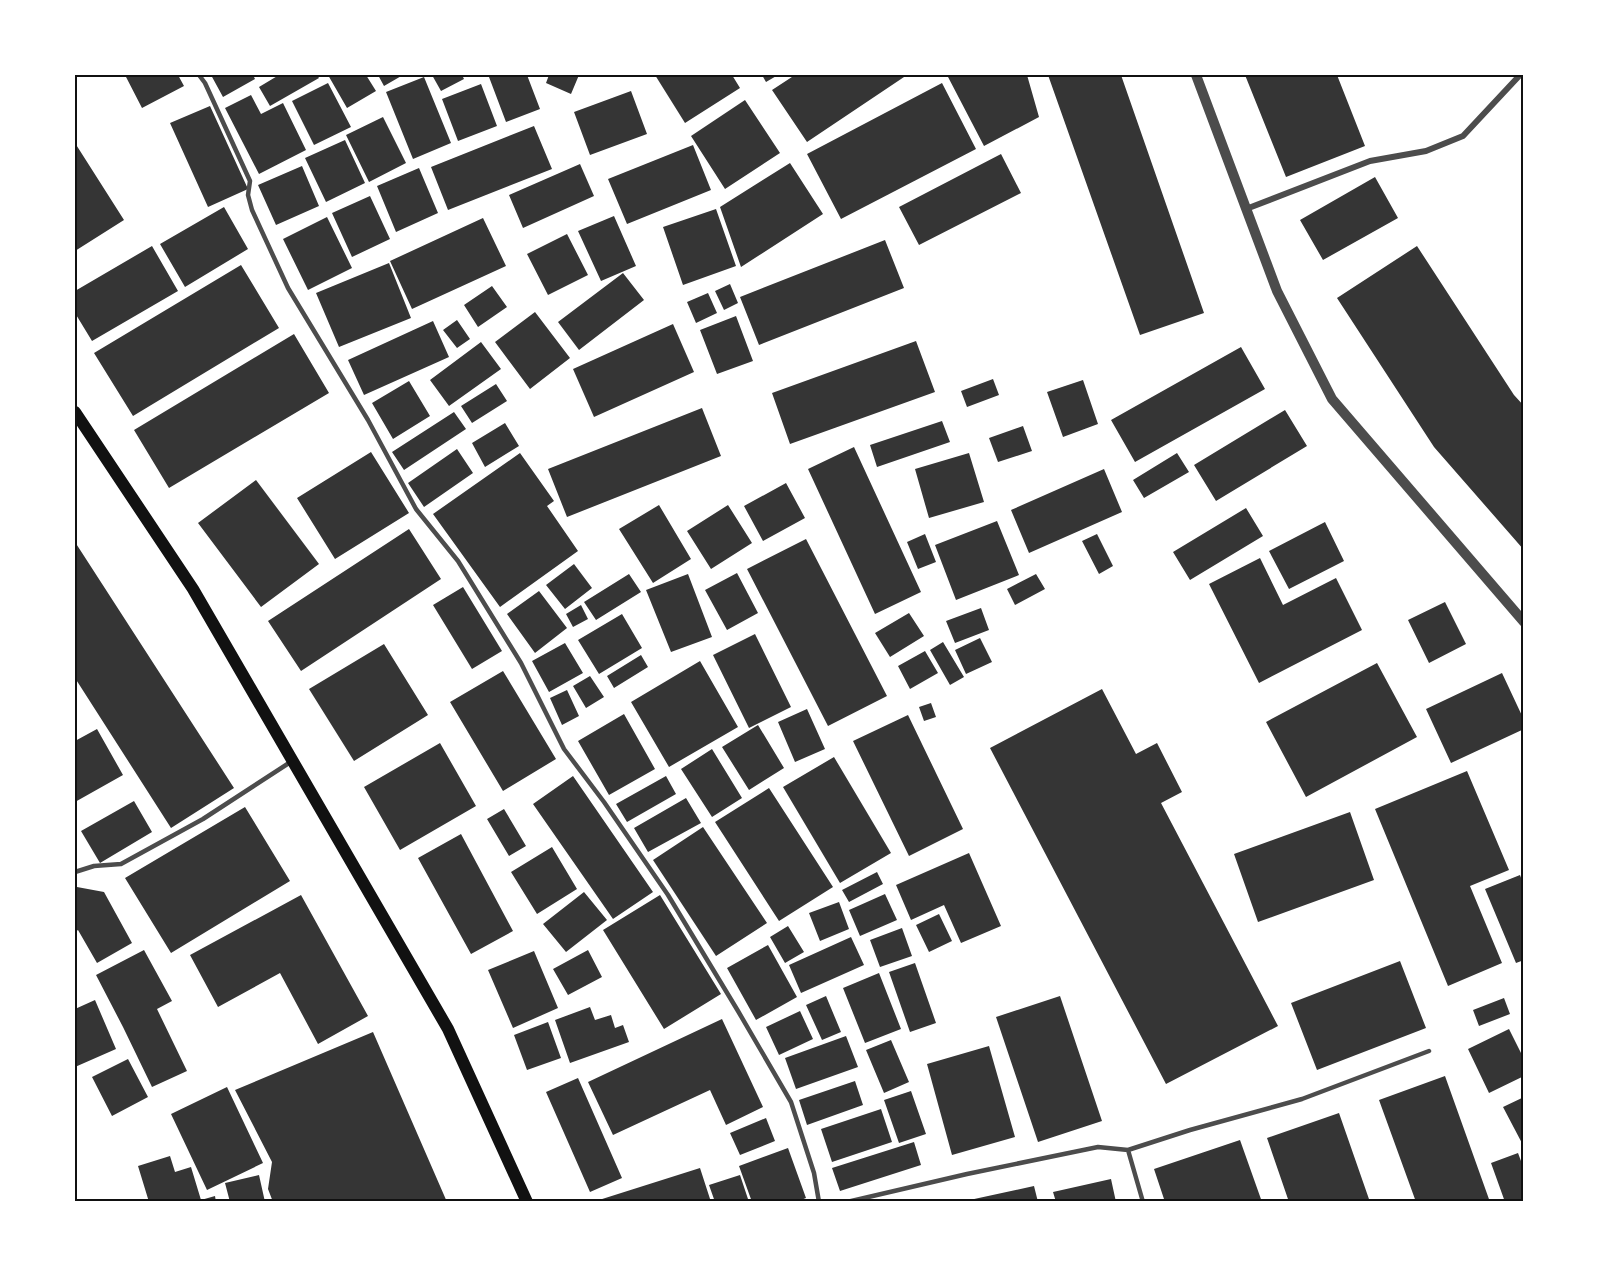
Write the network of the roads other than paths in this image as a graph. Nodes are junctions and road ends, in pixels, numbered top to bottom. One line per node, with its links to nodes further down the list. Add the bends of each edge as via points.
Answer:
1 (199, 75): 12 (lane, via 250,181 252,210 288,288 368,420 416,509 458,561 521,663 564,749 668,895 750,1031 791,1102 814,1173)
2 (1196, 75): 4 (street)
3 (1520, 75): 4 (street, via 1462,136 1426,151 1370,161)
4 (1246, 209): 6 (street, via 1277,291 1332,399)
5 (75, 412): 7 (main road, via 193,589)
6 (1524, 622)
7 (293, 761): 8 (lane, via 203,819 121,864); 11 (main road, via 448,1029)
8 (75, 872)
9 (1430, 1051): 10 (lane, via 1302,1099)
10 (1128, 1150): 13 (lane, via 1098,1147); 14 (lane)
11 (527, 1202)
12 (819, 1202)
13 (848, 1202)
14 (1143, 1202)

